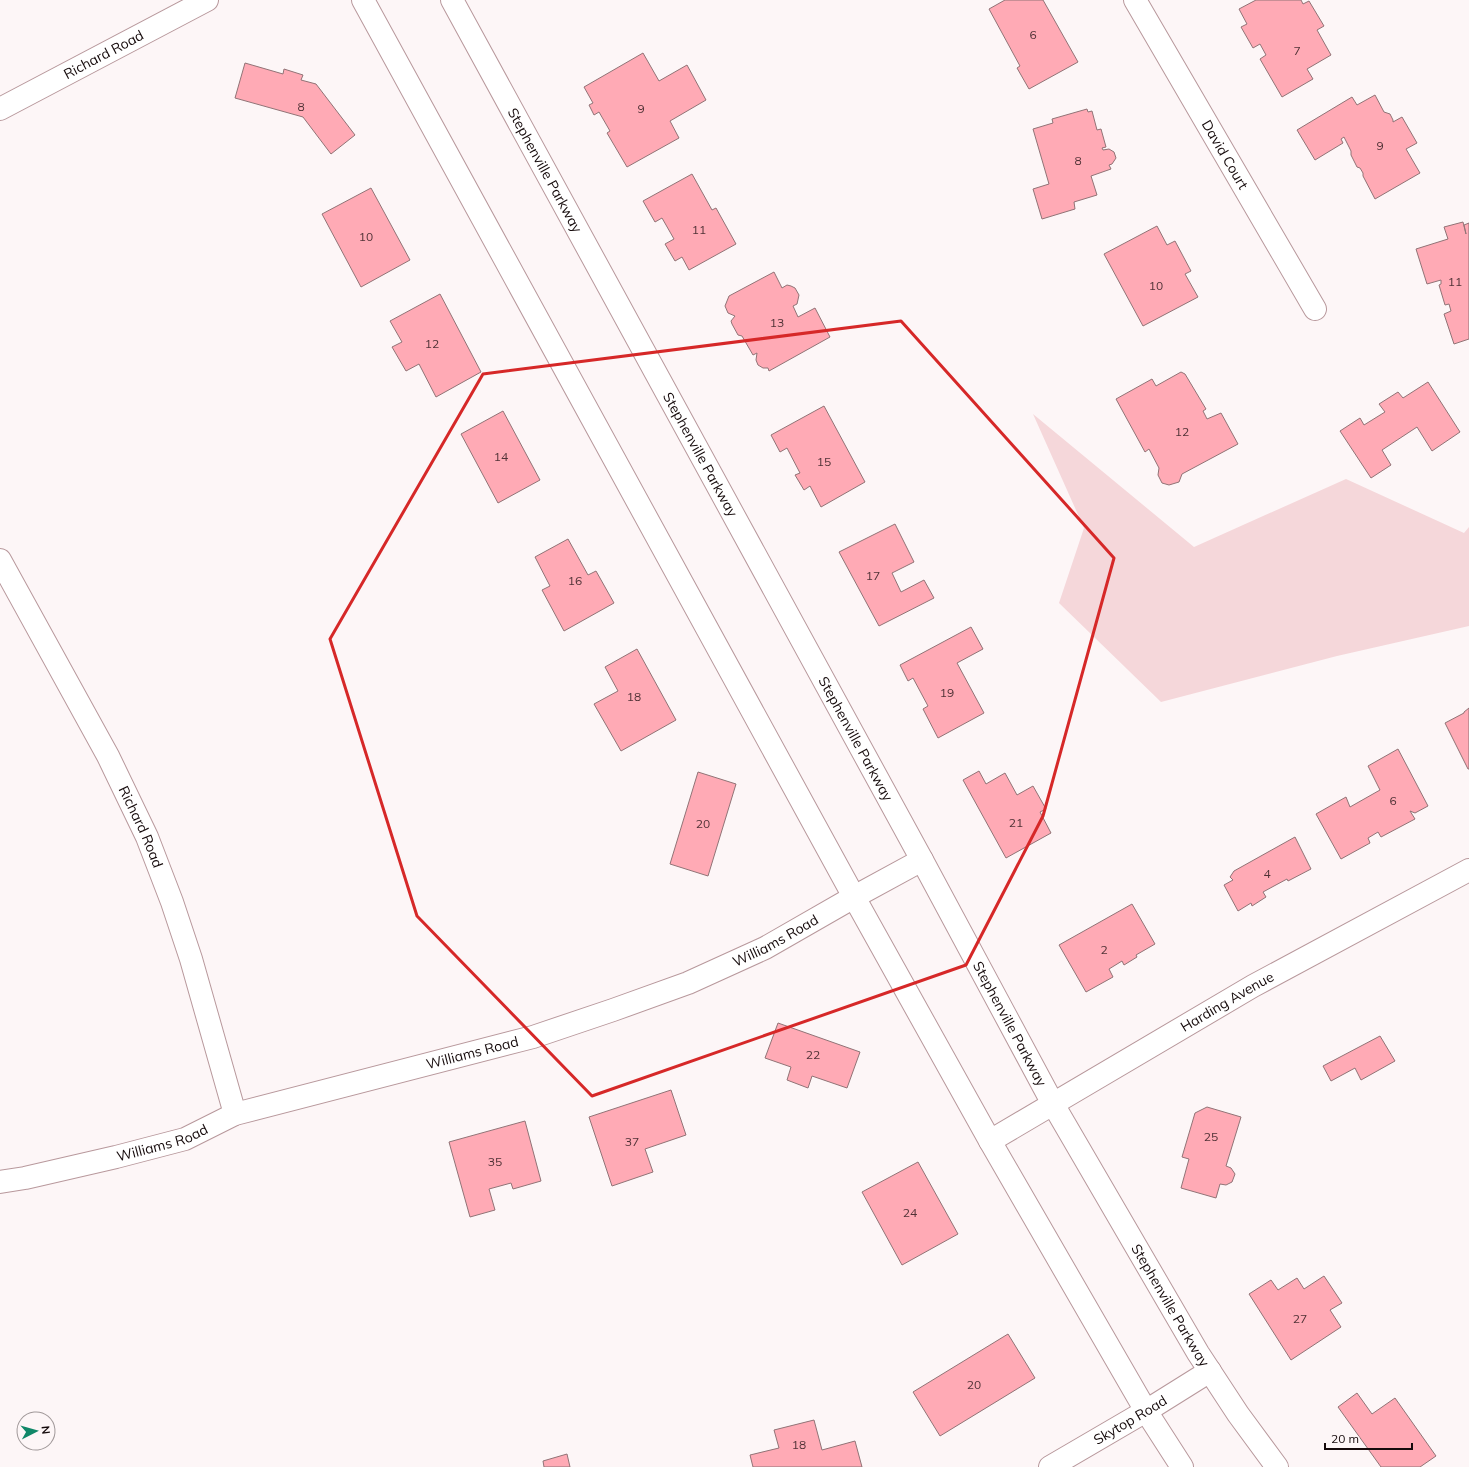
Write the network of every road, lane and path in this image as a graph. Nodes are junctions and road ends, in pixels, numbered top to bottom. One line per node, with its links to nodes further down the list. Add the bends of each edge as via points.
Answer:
1 (207, 0): 5 (street, Richard Road)
2 (363, 0): 10 (street)
3 (452, 0): 8 (street, Stephenville Parkway)
4 (1135, 0): 6 (street, David Court)
5 (0, 109)
6 (1315, 309)
7 (0, 560): 12 (street, Richard Road, via 108,756 147,837 191,959)
8 (922, 860): 10 (street, Williams Road); 11 (street, Stephenville Parkway)
9 (1469, 870): 11 (street, Harding Avenue, via 1253,986)
10 (854, 897): 12 (street, Williams Road, via 765,948 688,983 613,1010 533,1037); 13 (street)
11 (1053, 1104): 13 (street, Harding Avenue); 15 (street, Stephenville Parkway)
12 (235, 1114): 14 (street, Williams Road, via 185,1139 108,1159)
13 (990, 1141): 16 (street)
14 (0, 1182)
15 (1210, 1371): 16 (street, Skytop Road); 19 (street, Stephenville Parkway)
16 (1146, 1411): 17 (street, Skytop Road); 18 (street)
17 (1050, 1467)
18 (1182, 1467)
19 (1277, 1467)

